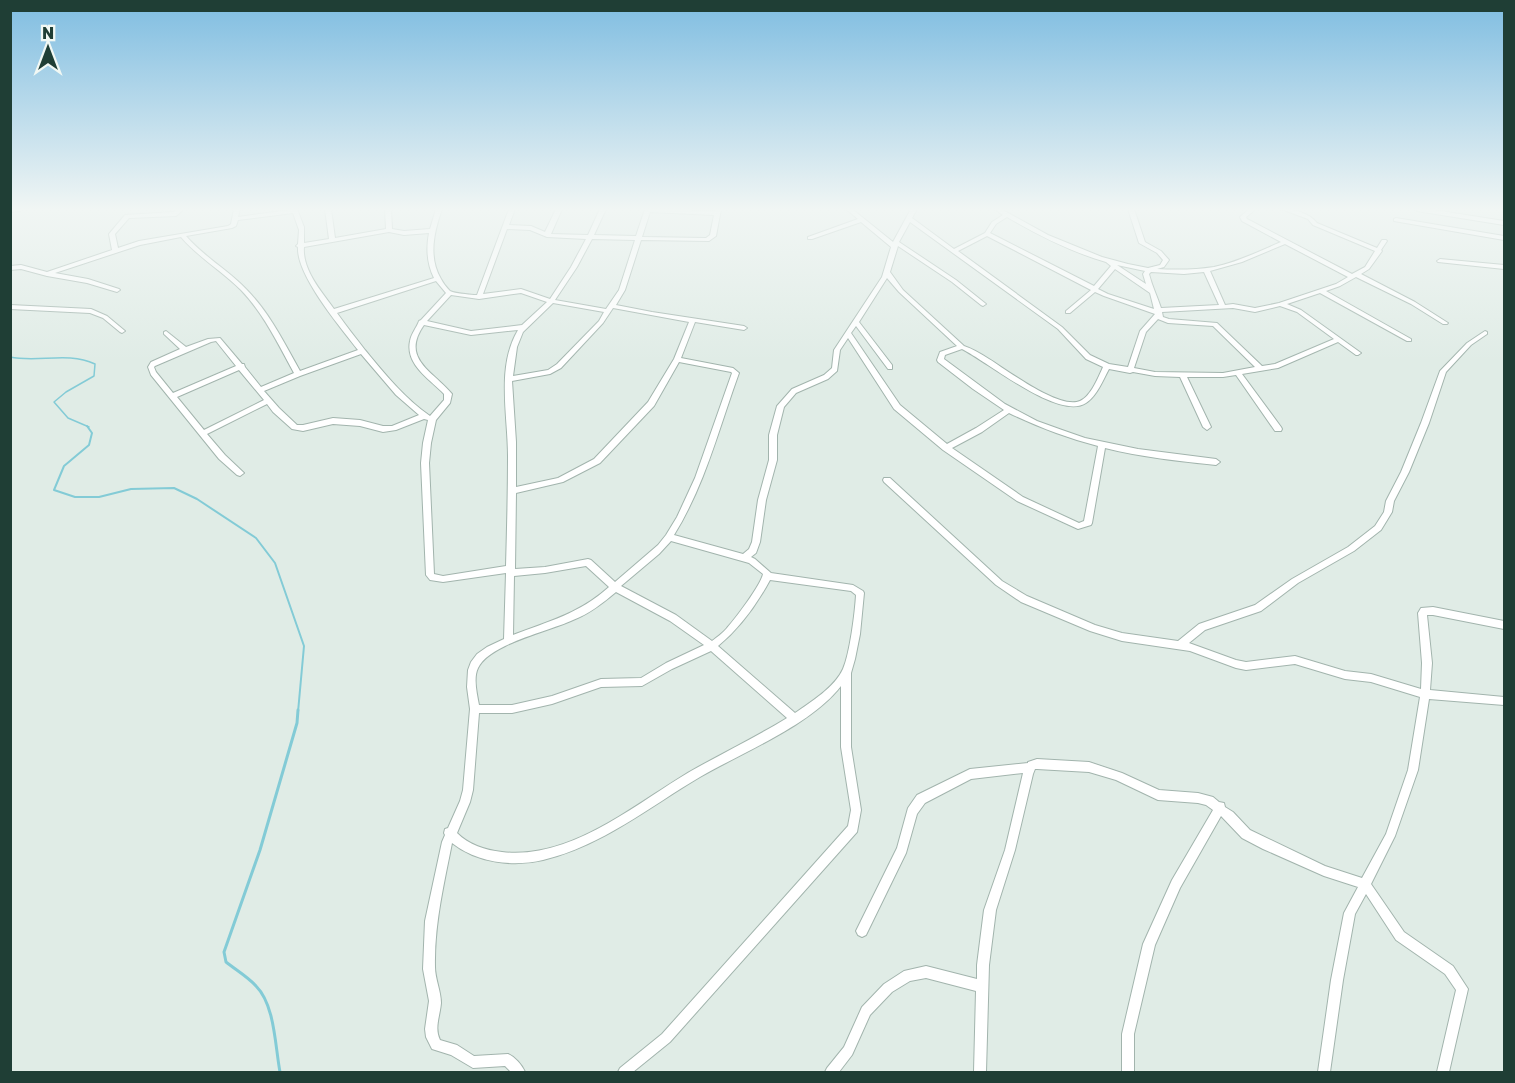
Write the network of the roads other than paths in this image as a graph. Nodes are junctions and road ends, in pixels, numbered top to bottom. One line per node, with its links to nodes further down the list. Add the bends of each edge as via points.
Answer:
1 (88, 260): 24 (street)
2 (206, 260): 65 (street, via 260,308)
3 (302, 260): 39 (street)
4 (431, 260): 26 (street)
5 (493, 260): 32 (street)
6 (579, 260): 33 (street)
7 (632, 260): 38 (street, via 622,290)
8 (890, 260): 23 (street)
9 (918, 260): 34 (street)
10 (966, 260): 60 (street, via 1060,328 1088,357)
11 (1036, 260): 29 (street)
12 (1100, 260): 18 (street)
13 (1166, 260): 21 (street, via 1162,266)
14 (1243, 260): 22 (street)
15 (1321, 260): 25 (street)
16 (1373, 260): 25 (street)
17 (1440, 261): 19 (street)
18 (1111, 264): 21 (street); 27 (street); 29 (street)
19 (1504, 267)
20 (10, 268): 24 (street)
21 (1150, 269): 22 (street); 27 (street, via 1146,279)
22 (1206, 270): 37 (street)
23 (886, 272): 43 (street); 54 (street)
24 (47, 274): 28 (street)
25 (1355, 276): 30 (street); 45 (street)
26 (437, 279): 31 (street); 39 (street)
27 (1150, 289): 41 (street)
28 (117, 290)
29 (1094, 290): 40 (street); 41 (street)
30 (1321, 291): 35 (street); 53 (street)
31 (449, 293): 32 (street); 44 (street)
32 (479, 297): 33 (street, via 521,291)
33 (551, 301): 38 (street); 46 (street)
34 (983, 304)
35 (1281, 304): 37 (street, via 1255,310); 52 (street, via 1299,311)
36 (10, 307): 48 (street, via 91,311)
37 (1223, 307): 41 (street)
38 (610, 309): 42 (street); 67 (street, via 559,366 550,372)
39 (333, 312): 56 (street)
40 (1068, 312)
41 (1159, 313): 62 (street, via 1168,321 1219,326); 63 (street, via 1143,331)
42 (692, 321): 47 (street); 58 (street)
43 (855, 321): 50 (street); 61 (street)
44 (422, 322): 46 (street, via 471,333); 72 (street, via 414,335 417,364 448,394 447,401)
45 (1445, 323)
46 (524, 327): 67 (street)
47 (744, 328)
48 (122, 331)
49 (166, 333): 55 (street)
50 (848, 333): 77 (street, via 897,407); 83 (street, via 835,355 832,373 794,391 781,406 756,542)
51 (1485, 333): 90 (street, via 1443,370 1405,472 1378,528 1258,608 1202,627)
52 (1338, 340): 57 (street); 62 (street, via 1276,366)
53 (1409, 340)
54 (962, 347): 60 (street, via 1033,390 1069,404 1085,400); 71 (street, via 942,354 940,360)
55 (185, 350): 59 (street, via 218,339); 69 (street, via 151,367)
56 (363, 351): 65 (street); 72 (street, via 390,384)
57 (1358, 353)
58 (677, 359): 81 (street, via 651,404 597,461 560,480); 82 (street, via 736,373 700,477)
59 (242, 366): 68 (street); 69 (street)
60 (1107, 366): 63 (street)
61 (890, 367)
62 (1260, 368): 64 (street)
63 (1130, 371): 66 (street)
64 (1238, 372): 66 (street); 74 (street)
65 (298, 374): 68 (street)
66 (1183, 375): 73 (street)
67 (509, 379): 81 (street)
68 (260, 390): 70 (street)
69 (173, 396): 75 (street)
70 (268, 401): 72 (street, via 299,428 333,421 383,429); 75 (street)
71 (1009, 410): 76 (street, via 1057,431); 77 (street)
72 (428, 418): 84 (street, via 425,463 430,577)
73 (1207, 427)
74 (1278, 429)
75 (203, 433): 79 (street)
76 (1102, 443): 77 (street, via 1088,523 1078,526 999,487); 78 (street, via 1167,458)
77 (946, 448)
78 (1216, 462)
79 (240, 473)
80 (887, 480): 90 (street, via 975,564 1024,599 1122,637)
81 (512, 491): 84 (street)
82 (669, 537): 83 (street); 86 (street)
83 (744, 558): 85 (street)
84 (510, 571): 86 (street, via 545,570 588,562); 88 (street)
85 (768, 576): 89 (street, via 730,631); 91 (street, via 858,591 860,599)
86 (615, 587): 88 (street, via 569,619); 89 (street, via 673,618)
87 (1504, 625): 92 (street, via 1424,611)
88 (508, 640): 94 (street, via 474,665)
89 (712, 646): 94 (street, via 642,682 601,683 512,709); 95 (street)
90 (1179, 646): 92 (street, via 1246,666 1295,660)
91 (846, 674): 95 (street); 103 (street, via 846,747 856,810 853,828 666,1038)
92 (1425, 694): 93 (street); 99 (street, via 1413,770 1402,806)
93 (1504, 701)
94 (475, 710): 98 (street, via 468,790)
95 (795, 719): 98 (street, via 595,837 558,851 525,858 497,856 467,847)
96 (1030, 768): 97 (street, via 1037,764 1089,767 1158,795 1198,798); 100 (street, via 970,774 921,799 912,812 902,849); 101 (street, via 990,910)
97 (1220, 807): 99 (street, via 1246,834 1267,846 1323,871); 106 (street, via 1176,884 1149,944 1128,1034)
98 (449, 833): 102 (street, via 431,921 429,969 435,1001 432,1037 436,1045 453,1049 473,1062 508,1060)
99 (1365, 884): 107 (street, via 1350,913 1342,948); 108 (street, via 1400,936 1449,970 1462,989)
100 (862, 931)
101 (982, 987): 104 (street, via 926,972 908,975 888,988 866,1011 848,1051); 105 (street)
102 (519, 1072)
103 (624, 1072)
104 (831, 1072)
105 (980, 1072)
106 (1128, 1072)
107 (1324, 1072)
108 (1443, 1072)

